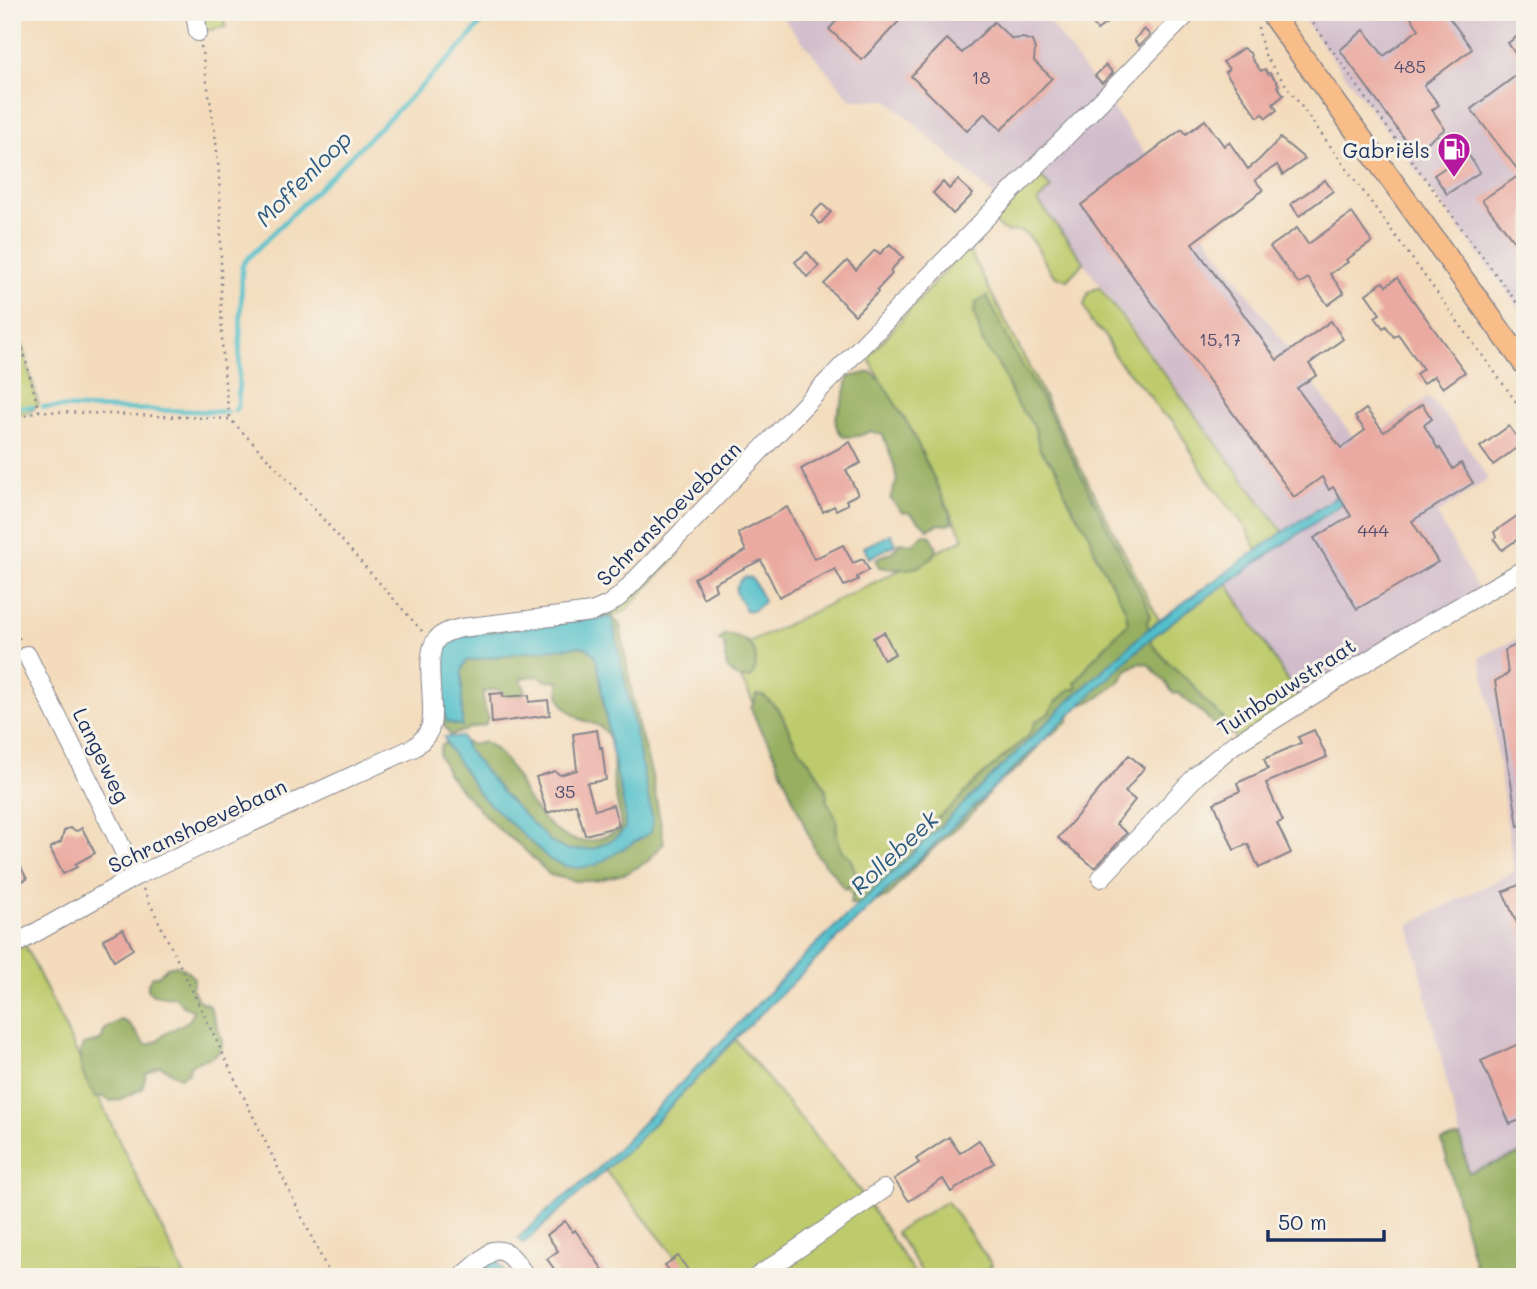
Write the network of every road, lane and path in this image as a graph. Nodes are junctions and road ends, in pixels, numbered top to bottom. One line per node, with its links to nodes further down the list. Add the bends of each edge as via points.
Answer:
1 (195, 12): 5 (street)
2 (1189, 12): 14 (street, Schranshoevebaan, via 619,597 592,612 451,631)
3 (1305, 12): 7 (path)
4 (1263, 16): 8 (main road); 10 (path, via 1267,59)
5 (198, 32): 11 (path, via 219,177 222,329)
6 (12, 308): 9 (path)
7 (1525, 314)
8 (1525, 365)
9 (39, 411): 11 (path); 12 (path)
10 (1525, 414)
11 (230, 419): 14 (path)
12 (12, 421)
13 (1525, 569): 17 (street, Tuinbouwstraat, via 1399,641 1232,746 1196,776)
14 (433, 644): 16 (street, Schranshoevebaan, via 431,727 415,747)
15 (27, 654): 16 (street, Langeweg)
16 (136, 876): 18 (street, Schranshoevebaan); 20 (path)
17 (1101, 878)
18 (12, 946)
19 (884, 1189): 23 (street)
20 (331, 1277)
21 (462, 1277): 22 (street, via 498,1249 509,1254)
22 (526, 1277)
23 (757, 1277)

